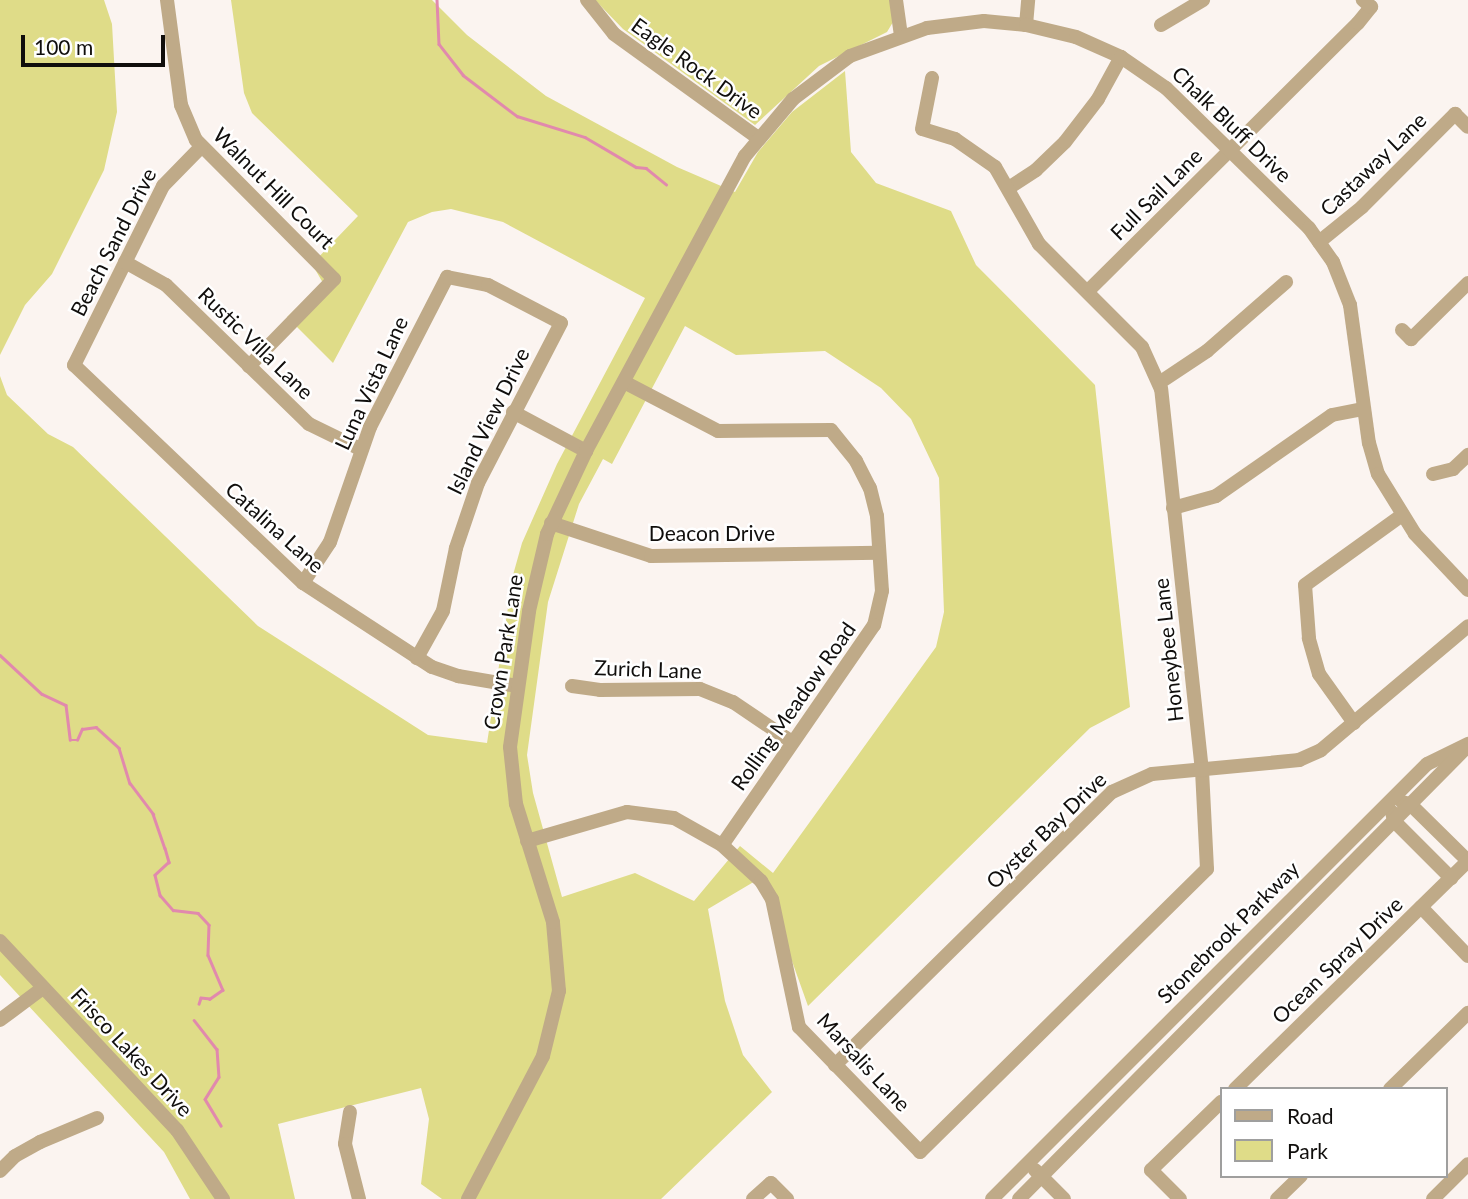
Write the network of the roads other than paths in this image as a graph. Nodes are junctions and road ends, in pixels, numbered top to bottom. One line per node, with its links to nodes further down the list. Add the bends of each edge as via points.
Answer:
1 (167, 0): 14 (street, Walnut Hill Court, via 181,105)
2 (587, 0): 13 (street, Eagle Rock Drive, via 614,34)
3 (896, 0): 9 (street)
4 (1028, 0): 7 (street)
5 (1203, 0): 8 (street)
6 (1367, 4): 15 (street, Full Sail Lane)
7 (1026, 25): 9 (street, Chalk Bluff Drive, via 963,23); 10 (street, Chalk Bluff Drive, via 1076,37)
8 (1161, 25)
9 (901, 34): 13 (street, Chalk Bluff Drive, via 824,73)
10 (1121, 57): 15 (street, Chalk Bluff Drive, via 1166,88); 16 (street, via 1098,99 1065,142)
11 (932, 78): 16 (street, Honeybee Lane, via 922,129 974,150)
12 (1468, 127): 17 (street, Castaway Lane, via 1455,114 1362,207)
13 (757, 137): 26 (street, Crown Park Lane)
14 (201, 147): 18 (street, Beach Sand Drive, via 163,186); 25 (street, Walnut Hill Court, via 334,279)
15 (1230, 150): 17 (street, Chalk Bluff Drive); 21 (street, Full Sail Lane)
16 (1010, 187): 21 (street, Honeybee Lane, via 1039,244)
17 (1319, 242): 28 (street, Chalk Bluff Drive, via 1333,262 1350,305)
18 (125, 262): 24 (street, Beach Sand Drive); 25 (street, Rustic Villa Lane, via 166,285)
19 (1286, 282): 27 (street, via 1207,351)
20 (1468, 284): 23 (street, via 1411,339)
21 (1088, 291): 27 (street, Honeybee Lane, via 1142,347)
22 (561, 323): 29 (street, Island View Drive); 30 (street, Luna Vista Lane, via 488,285 447,277)
23 (1402, 330)
24 (74, 365): 38 (street, Catalina Lane)
25 (249, 366): 30 (street, Rustic Villa Lane, via 309,424)
26 (624, 382): 31 (street, Crown Park Lane); 37 (street, Rolling Meadow Road, via 718,431 831,430 870,488)
27 (1159, 383): 34 (street, Honeybee Lane)
28 (1363, 409): 34 (street, via 1332,415 1216,496); 35 (street, Chalk Bluff Drive, via 1378,474)
29 (513, 412): 31 (street); 41 (street, Island View Drive, via 470,504 440,620)
30 (360, 449): 38 (street, Luna Vista Lane, via 330,542)
31 (586, 451): 36 (street, Crown Park Lane)
32 (1468, 455): 33 (street, via 1453,469)
33 (1433, 474)
34 (1173, 508): 47 (street, Honeybee Lane)
35 (1402, 515): 39 (street, Chalk Bluff Drive); 44 (street, via 1305,584 1309,638 1319,674)
36 (551, 523): 37 (street, Deacon Drive, via 651,556); 42 (street, Crown Park Lane, via 536,573)
37 (878, 553): 45 (street, Rolling Meadow Road, via 882,592 874,625)
38 (303, 583): 41 (street, Catalina Lane)
39 (1468, 590)
40 (1468, 626): 44 (street, Oyster Bay Drive)
41 (417, 658): 42 (street, Catalina Lane, via 458,676)
42 (517, 686): 51 (street, Crown Park Lane, via 512,778)
43 (572, 686): 45 (street, Zurich Lane, via 700,689 733,702)
44 (1354, 723): 47 (street, Oyster Bay Drive, via 1299,760)
45 (792, 742): 52 (street, Rolling Meadow Road)
46 (1468, 745): 48 (street, Stonebrook Parkway, via 1427,764); 49 (street, Stonebrook Parkway)
47 (1202, 771): 61 (street, Oyster Bay Drive, via 1152,774 1112,792); 67 (street, Honeybee Lane, via 1207,869)
48 (1391, 800): 49 (street); 50 (street); 68 (street, Stonebrook Parkway)
49 (1410, 804): 50 (street, Stonebrook Parkway); 53 (street)
50 (1394, 821): 54 (street); 71 (street, Stonebrook Parkway)
51 (527, 841): 52 (street, Marsalis Lane, via 627,812 674,818); 75 (street, Crown Park Lane, via 553,922 559,959 553,1027 543,1056)
52 (722, 845): 61 (street, Marsalis Lane, via 761,881 772,899 799,1027)
53 (1468, 861): 54 (street, Ocean Spray Drive)
54 (1451, 878): 55 (street, Ocean Spray Drive)
55 (1421, 907): 57 (street); 62 (street, Ocean Spray Drive)
56 (0, 941): 58 (street, Frisco Lakes Drive)
57 (1468, 956)
58 (43, 988): 60 (street); 73 (street, Frisco Lakes Drive, via 177,1130)
59 (1468, 1013): 63 (street)
60 (0, 1020)
61 (835, 1065): 67 (street, Marsalis Lane)
62 (1237, 1087)
63 (1392, 1087)
64 (1220, 1103): 81 (street, via 1151,1170)
65 (351, 1112): 74 (street, via 345,1144)
66 (97, 1118): 70 (street, via 31,1147)
67 (920, 1152)
68 (1027, 1162): 71 (street); 78 (street, Stonebrook Parkway)
69 (1468, 1164): 83 (street)
70 (0, 1171)
71 (1040, 1175): 79 (street, Stonebrook Parkway); 80 (street)
72 (1299, 1178): 82 (street)
73 (223, 1199)
74 (359, 1199)
75 (468, 1199)
76 (753, 1199): 77 (street, via 771,1183)
77 (787, 1199)
78 (992, 1199)
79 (1019, 1199)
80 (1064, 1199)
81 (1180, 1199)
82 (1278, 1199)
83 (1433, 1199)

